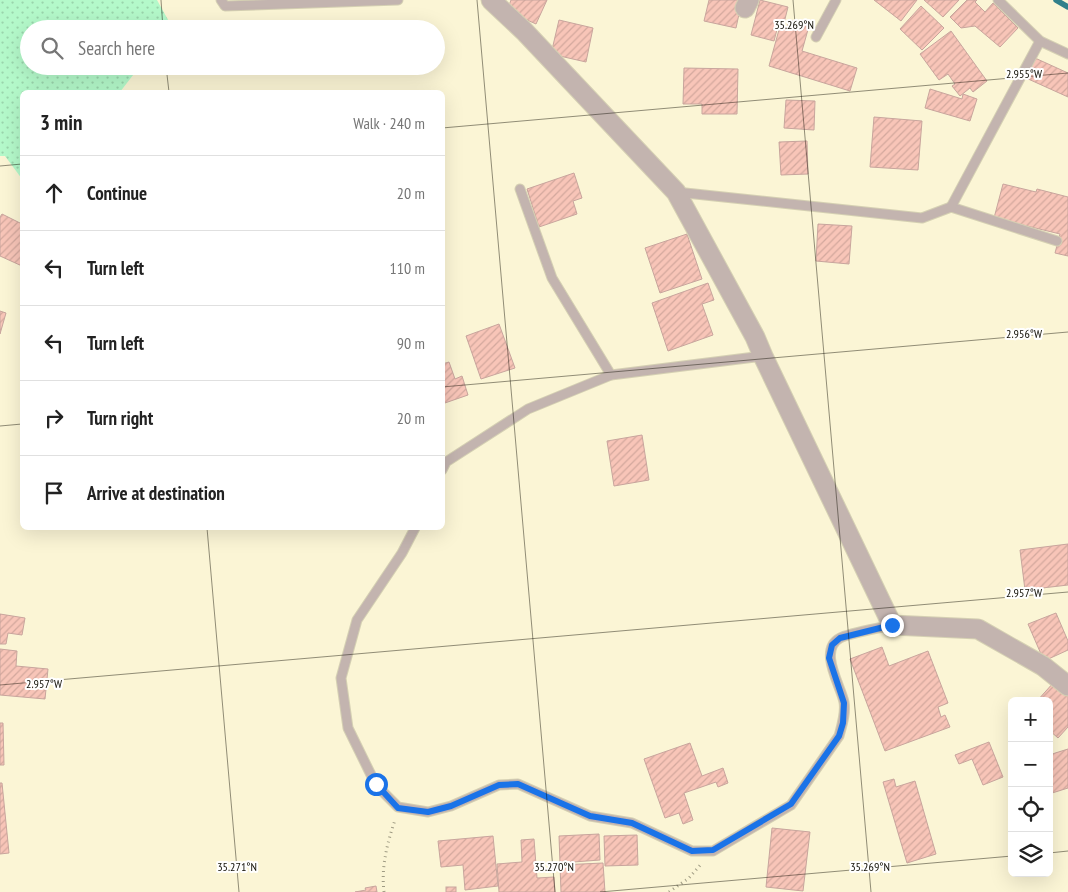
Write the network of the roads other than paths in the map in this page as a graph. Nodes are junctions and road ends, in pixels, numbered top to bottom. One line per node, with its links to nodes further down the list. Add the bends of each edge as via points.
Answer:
1 (221, 0): 2 (lane, via 225,6)
2 (398, 0)
3 (492, 0): 10 (street)
4 (836, 0): 6 (lane)
5 (998, 0): 7 (lane)
6 (816, 37)
7 (1040, 41): 8 (lane); 11 (lane)
8 (1068, 54)
9 (520, 189): 14 (lane, via 552,278)
10 (676, 192): 11 (lane, via 922,218); 13 (street, via 756,337)
11 (951, 207): 12 (lane)
12 (1057, 241)
13 (763, 356): 14 (lane); 17 (street)
14 (612, 375): 15 (lane, via 528,409)
15 (445, 464)
16 (414, 530): 17 (lane, via 357,620 341,678 348,728 376,784 398,808 428,812 451,806 499,785 518,784 590,816 632,823 692,851 713,850 791,804 839,736 844,703 829,658 832,645 840,638)
17 (892, 625): 18 (street, via 978,629 1043,666)
18 (1068, 686)

